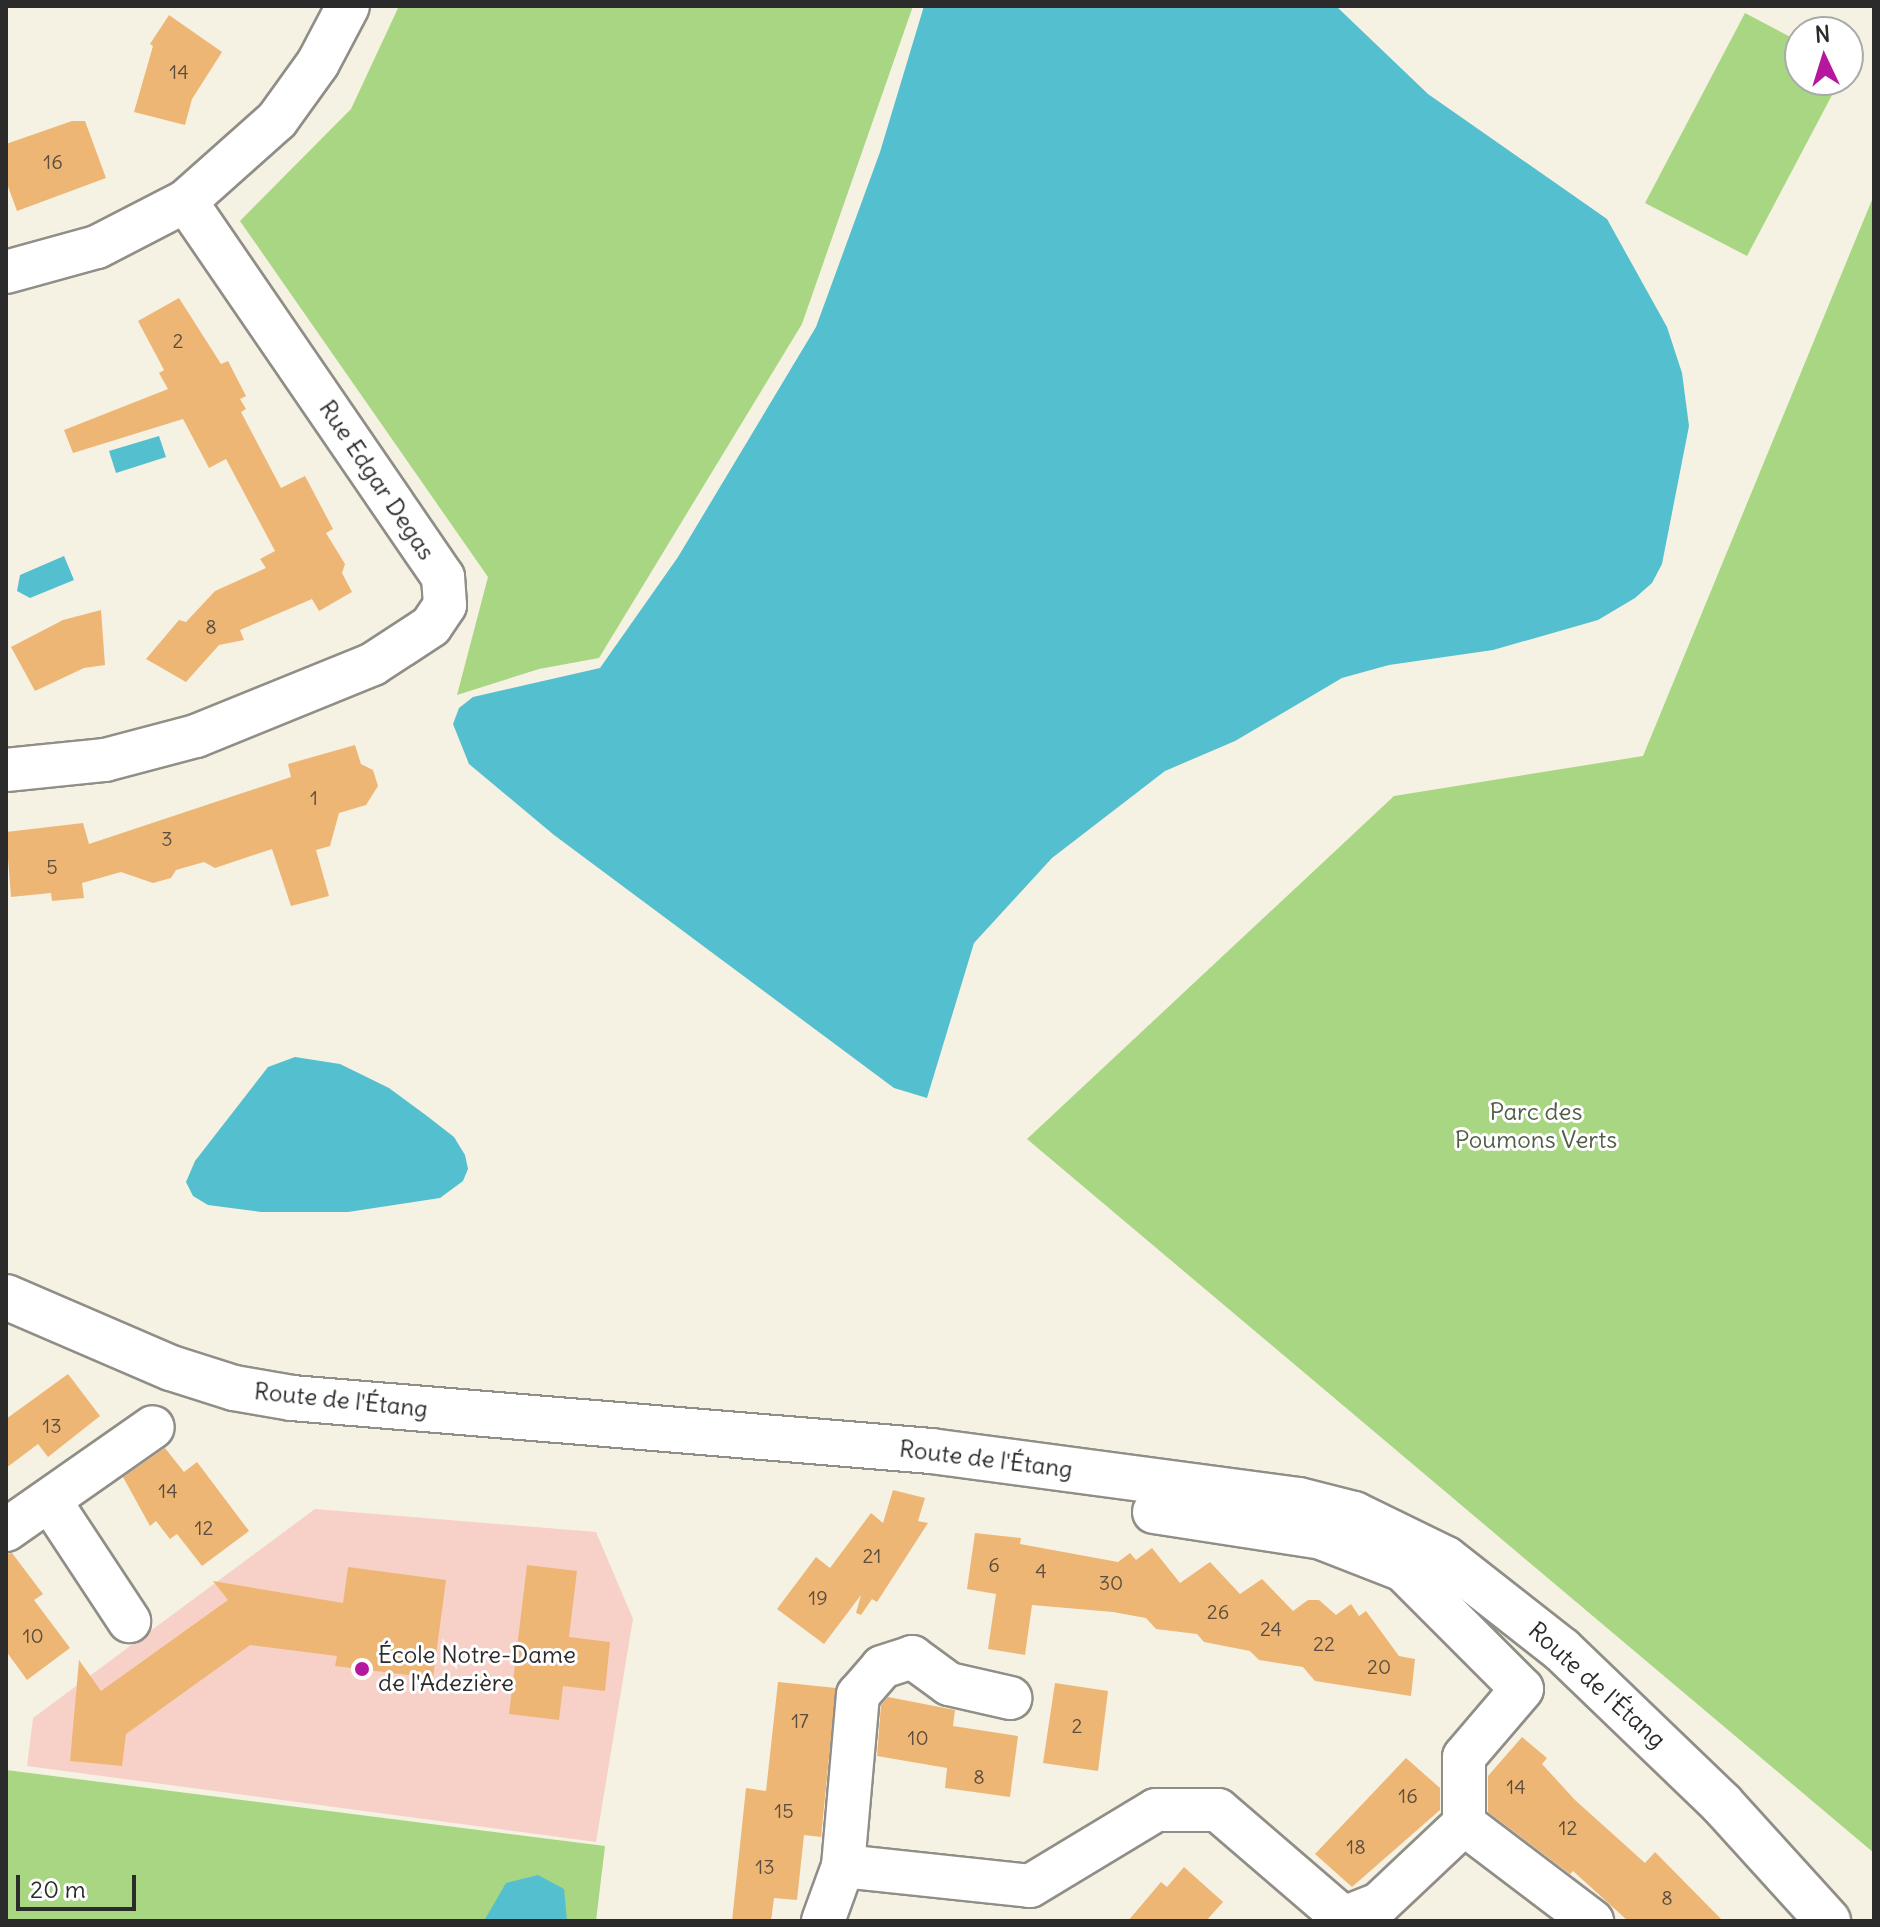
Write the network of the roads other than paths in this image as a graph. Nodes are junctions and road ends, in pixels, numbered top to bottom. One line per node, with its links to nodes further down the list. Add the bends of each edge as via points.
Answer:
1 (348, 6): 2 (street, via 318,63 277,120)
2 (186, 201): 3 (street, via 97,247); 4 (street, Rue Edgar Degas, via 443,577 445,605 431,626 373,664 196,736 105,760)
3 (6, 272)
4 (6, 770)
5 (6, 1297): 17 (street, Route de l'Étang, via 171,1368 234,1388 292,1398 931,1451 1299,1500 1354,1514 1446,1559 1562,1650 1712,1794)
6 (153, 1427): 7 (street)
7 (50, 1501): 9 (street); 10 (street)
8 (1154, 1512): 12 (street, via 1321,1538 1403,1570 1522,1689 1464,1757)
9 (6, 1530)
10 (129, 1621)
11 (1010, 1698): 13 (street, via 949,1684 912,1657 882,1667 858,1695)
12 (1464, 1824): 14 (street, via 1379,1904); 16 (street)
13 (843, 1866): 14 (street, via 1030,1886 1156,1810 1218,1810); 15 (street)
14 (1341, 1919)
15 (823, 1921)
16 (1592, 1921)
17 (1828, 1921)

